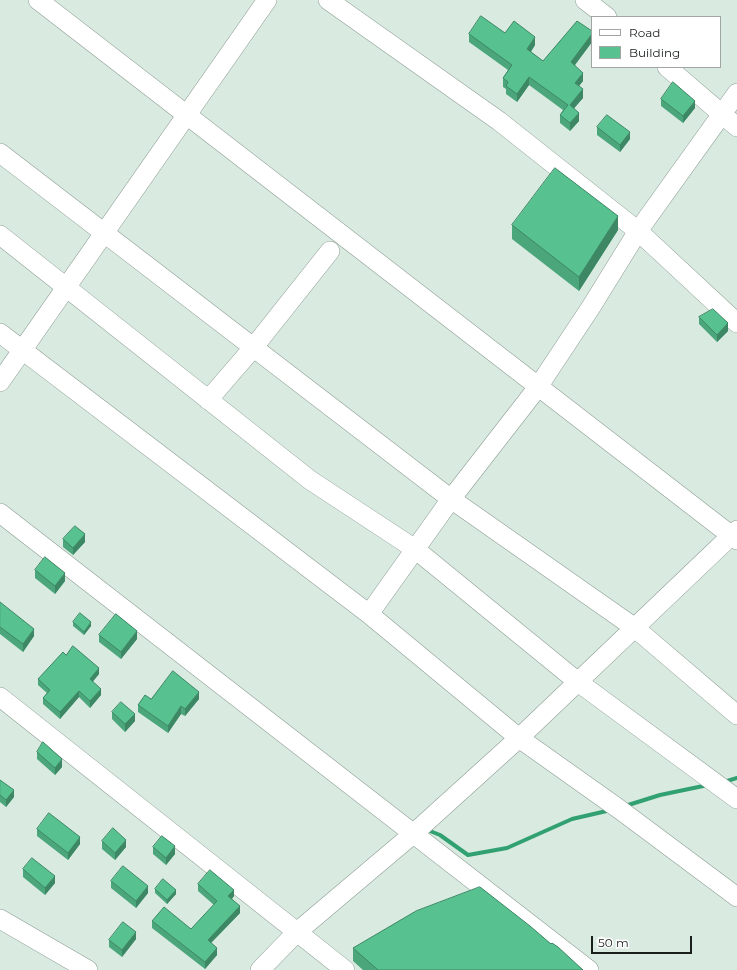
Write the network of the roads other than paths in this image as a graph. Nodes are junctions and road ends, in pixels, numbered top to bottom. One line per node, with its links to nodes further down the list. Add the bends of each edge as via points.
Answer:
1 (38, 0): 9 (street)
2 (267, 0): 9 (street)
3 (328, 0): 12 (street, via 499,121)
4 (585, 0): 5 (street)
5 (606, 16)
6 (667, 68): 8 (street)
7 (737, 93): 8 (street)
8 (722, 114): 10 (street); 12 (street)
9 (186, 116): 13 (street); 22 (street)
10 (737, 127)
11 (0, 153): 13 (street)
12 (638, 231): 17 (street); 22 (street)
13 (104, 233): 16 (street); 19 (street)
14 (0, 235): 16 (street)
15 (330, 251): 19 (street)
16 (68, 287): 20 (street); 23 (street)
17 (737, 323)
18 (0, 333): 20 (street)
19 (253, 348): 23 (street); 24 (street)
20 (22, 350): 21 (street); 28 (street)
21 (0, 382)
22 (538, 387): 24 (street); 26 (street)
23 (208, 400): 27 (street, via 310,480)
24 (451, 499): 27 (street); 29 (street)
25 (0, 513): 35 (street)
26 (735, 535): 29 (street)
27 (415, 549): 28 (street); 30 (street)
28 (369, 614): 33 (street)
29 (634, 628): 30 (street); 32 (street)
30 (578, 682): 33 (street); 34 (street)
31 (0, 698): 38 (street)
32 (737, 715)
33 (519, 738): 35 (street); 36 (street)
34 (737, 799)
35 (413, 834): 38 (street); 42 (street)
36 (737, 897)
37 (0, 919): 39 (street)
38 (297, 932): 40 (street); 41 (street)
39 (88, 970)
40 (260, 970)
41 (345, 970)
42 (588, 970)

